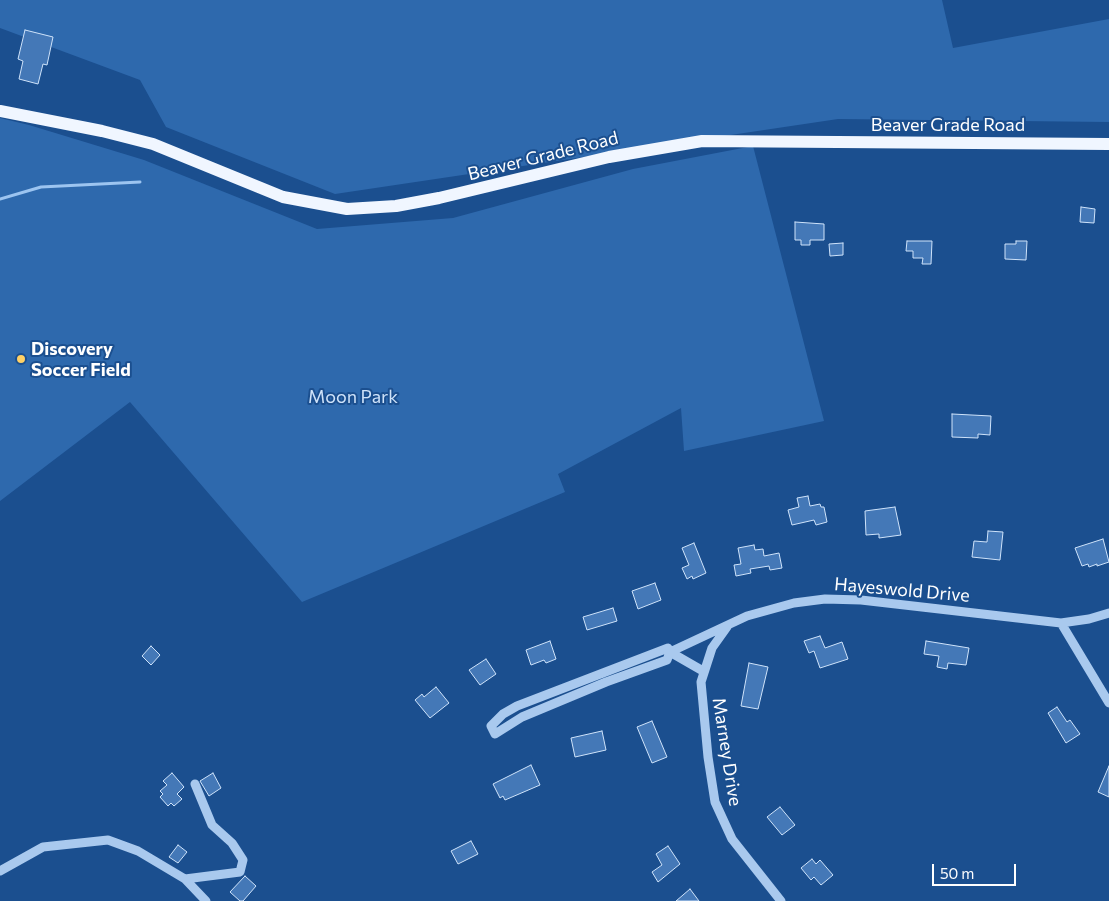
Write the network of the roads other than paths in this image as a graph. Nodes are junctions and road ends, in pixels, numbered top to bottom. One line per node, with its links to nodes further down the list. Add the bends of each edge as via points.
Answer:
1 (0, 111): 2 (main road, Beaver Grade Road, via 153,144 283,197 346,209 396,206 439,198 609,156 702,141)
2 (1109, 144)
3 (1109, 613): 4 (street, Hayeswold Drive, via 1088,620)
4 (1061, 623): 5 (street, Hayeswold Drive, via 844,599 786,604); 8 (street)
5 (728, 625): 6 (street, Hayeswold Drive); 7 (street, Marney Drive, via 712,648)
6 (670, 652): 6 (street, Hayeswold Drive, via 668,648 652,652 517,706 494,722 492,731 495,734 522,717 667,660); 7 (street)
7 (703, 671): 13 (street, Marney Drive, via 701,692 718,813 740,852)
8 (1109, 703)
9 (195, 784): 11 (street, via 212,826 232,843 243,860 240,872)
10 (0, 871): 11 (street, via 43,847 108,840 138,851)
11 (185, 879): 12 (street)
12 (206, 901)
13 (782, 901)

